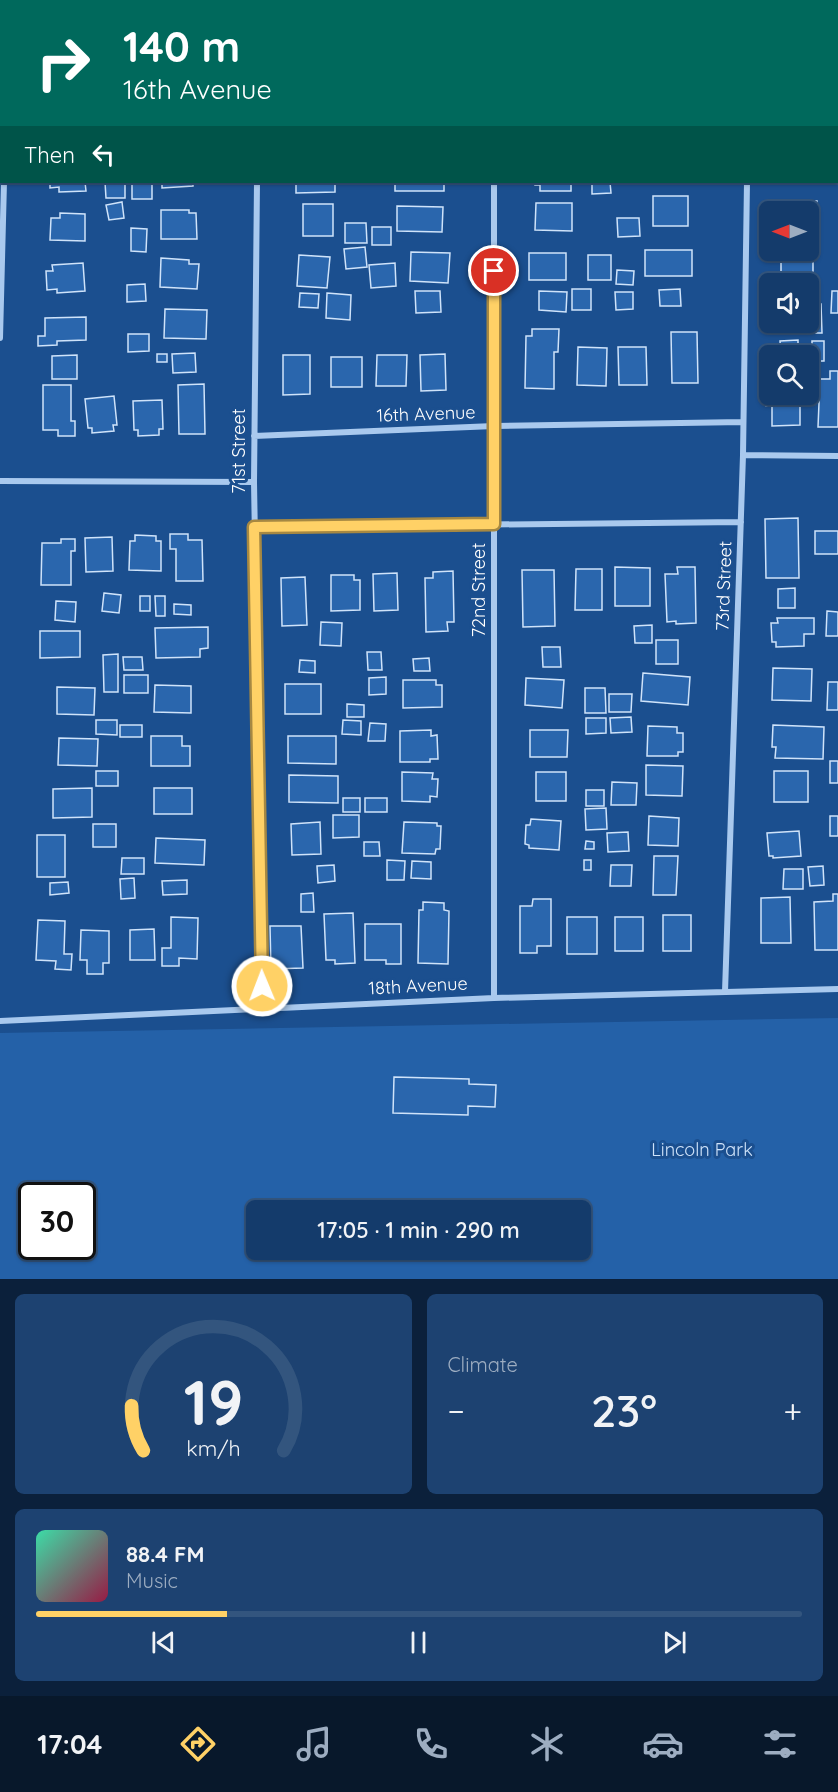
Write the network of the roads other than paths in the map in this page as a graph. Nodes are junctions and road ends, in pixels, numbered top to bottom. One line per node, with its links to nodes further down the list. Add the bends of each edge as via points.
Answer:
1 (3, 183): 5 (street)
2 (257, 183): 8 (street, 71st Street)
3 (494, 183): 7 (street, 72nd Street)
4 (747, 183): 6 (street, 73rd Street)
5 (0, 338)
6 (743, 422): 7 (street, 16th Avenue); 9 (street, 73rd Street)
7 (494, 426): 8 (street, 16th Avenue); 14 (street, 72nd Street)
8 (254, 436): 12 (street, 71st Street)
9 (743, 455): 10 (street); 13 (street, 73rd Street)
10 (838, 456)
11 (0, 481): 12 (street)
12 (254, 482): 15 (street, 71st Street)
13 (741, 522): 14 (street); 17 (street, 73rd Street)
14 (494, 524): 15 (street); 18 (street, 72nd Street)
15 (254, 527): 19 (street, 71st Street)
16 (838, 989): 17 (street, 18th Avenue)
17 (725, 992): 18 (street, 18th Avenue)
18 (494, 998): 19 (street, 18th Avenue)
19 (263, 1009): 20 (street, 18th Avenue)
20 (0, 1021)

